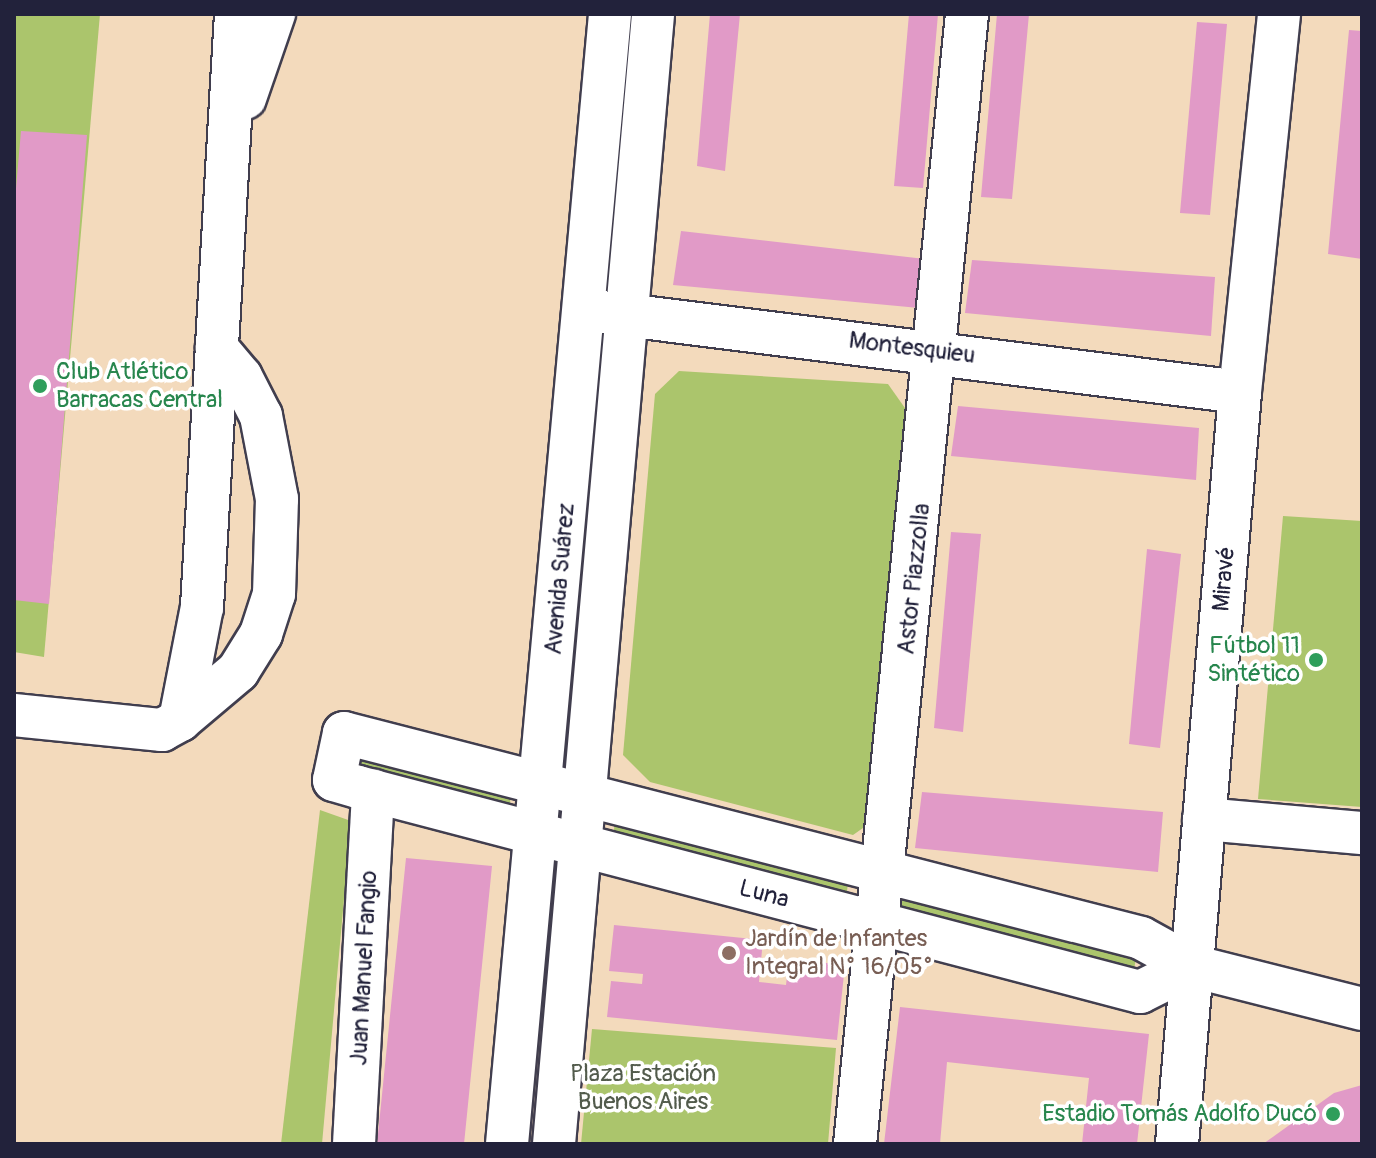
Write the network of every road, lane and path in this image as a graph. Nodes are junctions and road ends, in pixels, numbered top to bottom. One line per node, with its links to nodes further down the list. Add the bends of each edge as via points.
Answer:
1 (236, 14): 7 (street)
2 (274, 14): 7 (street)
3 (610, 14): 8 (street, Avenida Suárez)
4 (653, 14): 9 (street, Avenida Suárez)
5 (967, 14): 11 (street, Astor Piazzolla)
6 (1279, 14): 12 (street, Miravé)
7 (228, 148): 10 (street)
8 (585, 309): 9 (street, Montesquieu); 17 (street, Avenida Suárez)
9 (628, 315): 11 (street, Montesquieu); 18 (street, Avenida Suárez)
10 (217, 348): 14 (street, via 202,607); 14 (street, via 241,377 261,416 277,499 274,594 261,634 238,671)
11 (937, 350): 12 (street, Montesquieu); 23 (street, Astor Piazzolla)
12 (1240, 392): 19 (street, Miravé)
13 (14, 715): 14 (street, via 162,730)
14 (180, 720)
15 (344, 733): 16 (street, Juan Manuel Fangio); 17 (street, Luna)
16 (354, 786): 21 (street, Luna); 27 (street, Juan Manuel Fangio)
17 (541, 786): 18 (street, Luna); 21 (street, Avenida Suárez)
18 (584, 798): 22 (street, Avenida Suárez); 23 (street, Luna)
19 (1204, 819): 20 (street); 25 (street, Miravé)
20 (1362, 833)
21 (536, 835): 22 (street, Luna); 28 (street, Avenida Suárez)
22 (581, 847): 24 (street, Luna); 29 (street, Avenida Suárez)
23 (885, 873): 24 (street, Astor Piazzolla); 25 (street, Luna, via 1141,938)
24 (880, 925): 25 (street, Luna, via 1140,992); 30 (street, Astor Piazzolla)
25 (1192, 966): 26 (street, Luna); 31 (street, Miravé)
26 (1362, 1009)
27 (354, 1144)
28 (507, 1144)
29 (554, 1144)
30 (855, 1144)
31 (1177, 1144)

